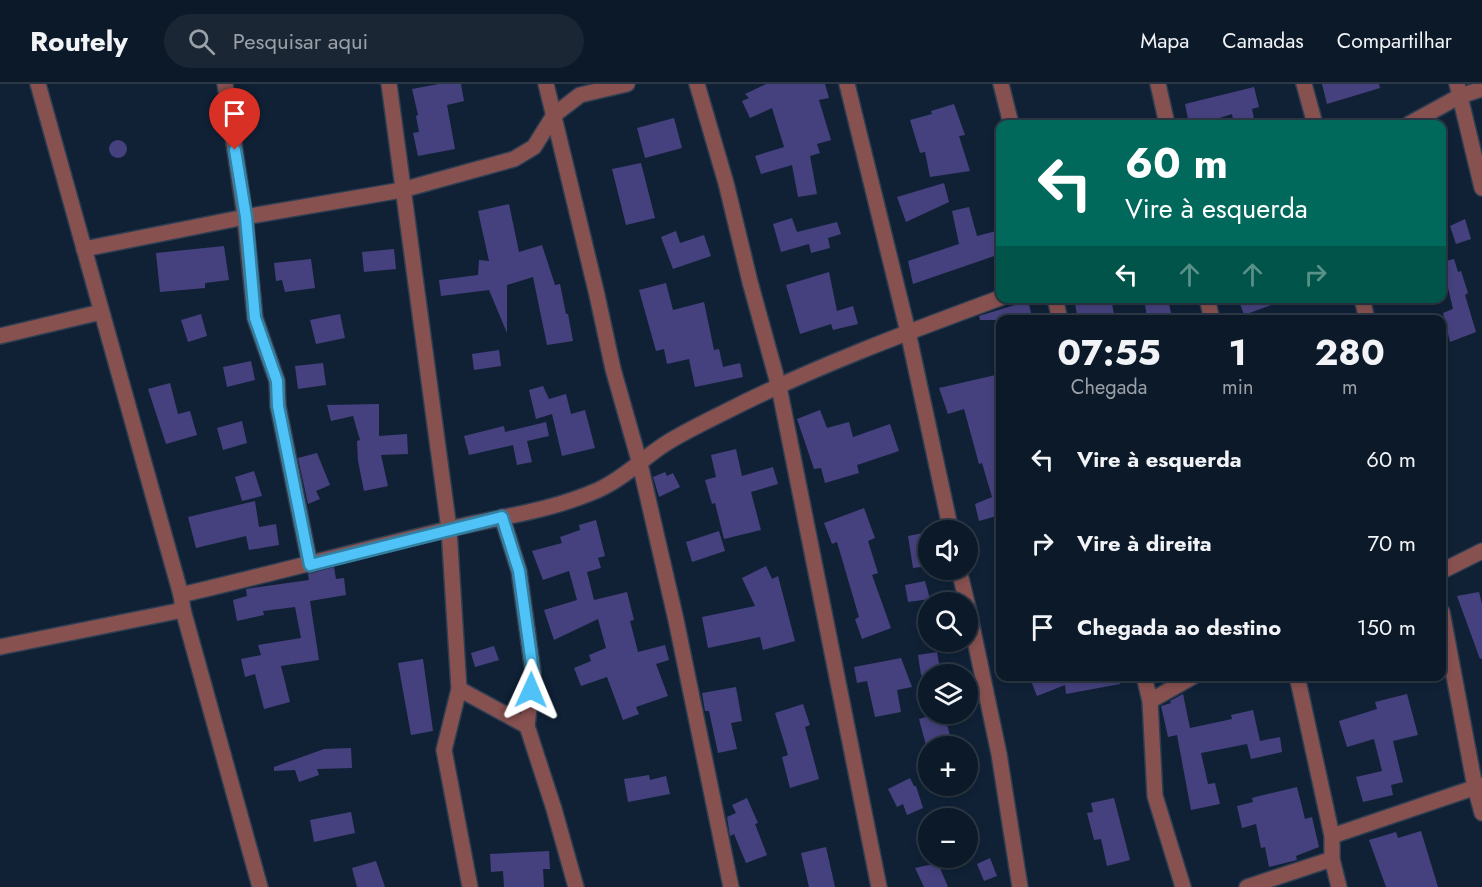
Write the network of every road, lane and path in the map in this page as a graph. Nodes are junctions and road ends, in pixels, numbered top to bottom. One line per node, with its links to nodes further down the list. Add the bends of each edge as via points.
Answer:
1 (38, 84): 21 (street)
2 (225, 84): 20 (street)
3 (389, 84): 19 (street)
4 (546, 84): 13 (street)
5 (627, 84): 13 (street, via 580,95)
6 (697, 84): 26 (street)
7 (847, 84): 24 (street)
8 (1001, 84): 14 (street)
9 (1158, 84): 15 (street)
10 (1304, 84): 16 (street)
11 (1482, 89): 12 (street)
12 (1458, 90): 17 (street); 18 (street)
13 (554, 115): 19 (street, via 534,147 514,159); 27 (street, via 613,369)
14 (1010, 120)
15 (1166, 120)
16 (1315, 120)
17 (1415, 120)
18 (1482, 188)
19 (402, 190): 20 (street); 30 (street)
20 (246, 217): 21 (street); 32 (street, via 255,318 277,381 278,406)
21 (84, 249): 23 (street)
22 (996, 299): 24 (street)
23 (101, 312): 25 (street); 34 (street)
24 (908, 332): 26 (street); 29 (street)
25 (0, 336)
26 (779, 387): 27 (street, via 665,444); 52 (street)
27 (640, 464): 28 (street, via 597,490); 51 (street)
28 (502, 517): 30 (street); 43 (street, via 519,571 533,672)
29 (949, 520)
30 (449, 529): 32 (street); 41 (street)
31 (1482, 551): 33 (street)
32 (310, 565): 34 (street)
33 (1446, 569)
34 (182, 602): 36 (street); 48 (street)
35 (1446, 631): 44 (street)
36 (0, 647)
37 (977, 652): 53 (street, via 999,754)
38 (1145, 681): 42 (street)
39 (1185, 681): 42 (street)
40 (1298, 681): 46 (street)
41 (459, 689): 43 (street); 49 (street, via 444,750)
42 (1150, 701): 54 (street, via 1155,796)
43 (527, 726): 50 (street)
44 (1478, 786): 45 (street); 46 (street)
45 (1482, 813)
46 (1332, 836): 47 (street)
47 (1332, 859): 55 (street); 56 (street)
48 (260, 887)
49 (470, 887)
50 (576, 887)
51 (730, 887)
52 (879, 887)
53 (1020, 887)
54 (1183, 887)
55 (1248, 887)
56 (1340, 887)

